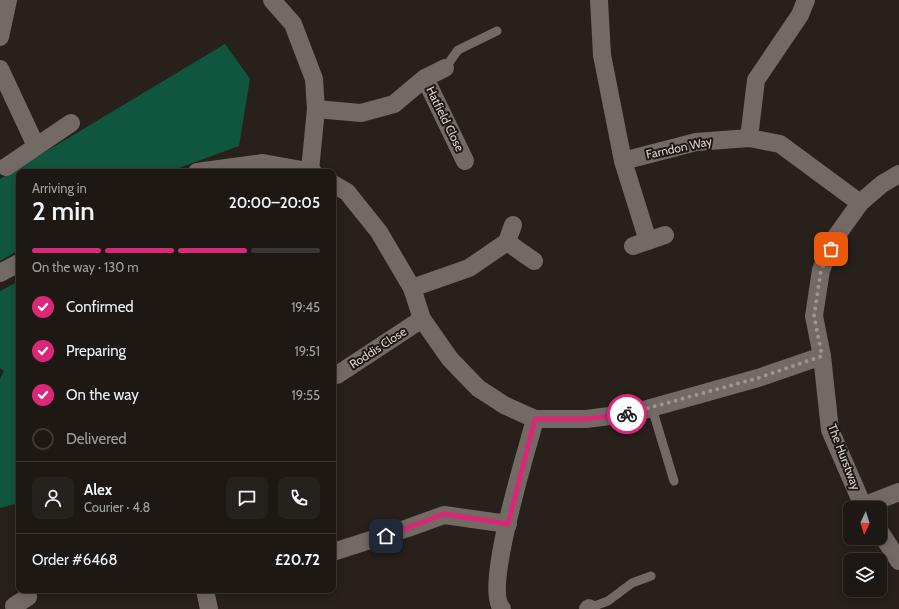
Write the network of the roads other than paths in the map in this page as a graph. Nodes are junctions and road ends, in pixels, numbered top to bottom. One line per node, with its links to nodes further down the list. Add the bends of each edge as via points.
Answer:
1 (8, 0): 6 (street)
2 (272, 0): 10 (street, via 293,24 314,79)
3 (599, 0): 15 (street, via 602,55)
4 (806, 0): 12 (street, via 800,15 756,80)
5 (497, 31): 7 (lane, via 458,50)
6 (0, 37)
7 (445, 68): 9 (street, Hatfield Close)
8 (0, 69): 13 (street)
9 (425, 78): 10 (street, Hatfield Close, via 394,104 361,113); 14 (street, Hatfield Close)
10 (316, 109): 19 (street)
11 (71, 123): 13 (street)
12 (749, 138): 15 (street, Farndon Way, via 696,142); 22 (street, Farndon Way, via 780,144)
13 (36, 146): 16 (street)
14 (465, 161)
15 (623, 161): 23 (street, via 640,243)
16 (6, 167)
17 (219, 169): 18 (street, via 263,163)
18 (299, 169)
19 (311, 169)
20 (899, 174): 22 (street, The Hurstway, via 882,184)
21 (336, 186): 27 (street, via 347,192 379,232)
22 (860, 203): 29 (street, The Hurstway, via 836,238 821,270 814,316)
23 (665, 235)
24 (534, 261): 27 (street, via 510,234 469,268)
25 (16, 265): 26 (street)
26 (0, 273)
27 (412, 288): 28 (street)
28 (422, 319): 30 (street, Roddis Close); 32 (street, via 450,359 478,388 504,405)
29 (822, 356): 31 (street, via 758,378); 35 (street, The Hurstway, via 830,430)
30 (336, 375)
31 (652, 408): 32 (street, via 586,419); 33 (lane)
32 (535, 419): 37 (street)
33 (674, 481)
34 (899, 492): 36 (street)
35 (860, 501)
36 (877, 501)
37 (508, 524): 39 (street, via 444,514); 45 (street, via 496,580 498,605)
38 (887, 543): 40 (street)
39 (336, 551)
40 (899, 561)
41 (651, 576): 43 (lane, via 632,583 608,601)
42 (206, 593): 44 (street)
43 (588, 608)
44 (209, 609)
45 (502, 609)

